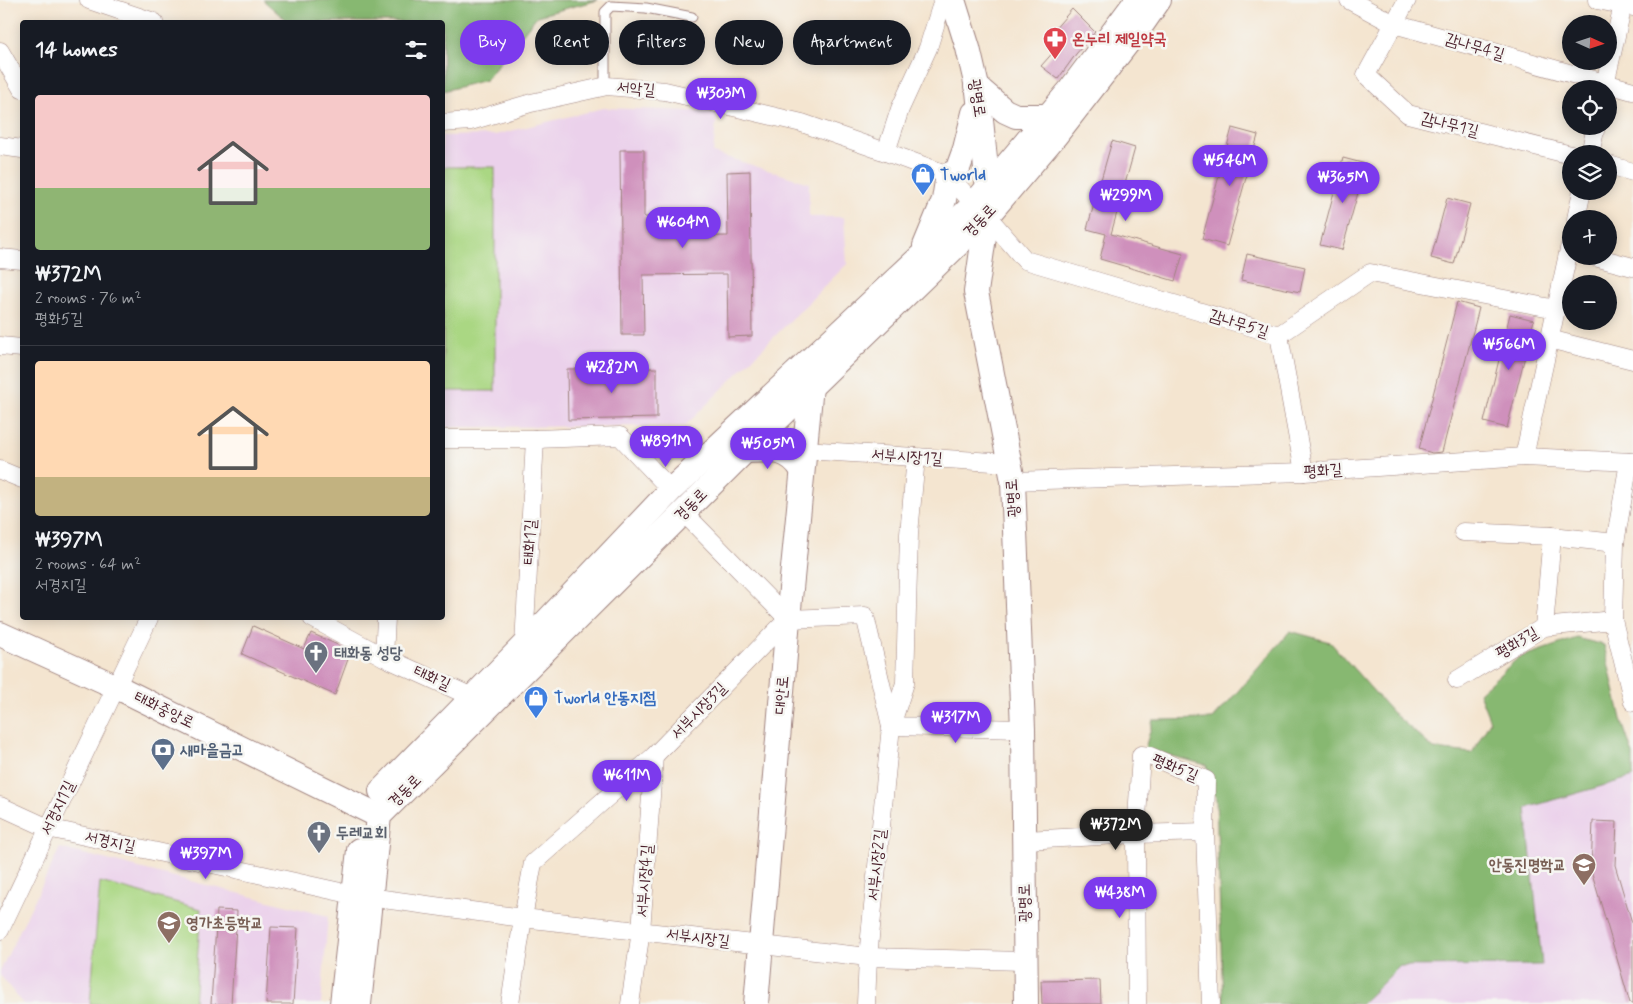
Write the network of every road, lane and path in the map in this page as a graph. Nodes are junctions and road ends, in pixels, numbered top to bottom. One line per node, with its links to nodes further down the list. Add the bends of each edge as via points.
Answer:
1 (88, 0): 11 (street)
2 (943, 0): 25 (street, via 928,48 900,109)
3 (953, 0): 18 (street, 광명로)
4 (1159, 0): 30 (street, 경동로, via 1056,135)
5 (1349, 0): 12 (street, 감나무4길)
6 (1407, 0): 12 (street, 감나무1길)
7 (1597, 0): 9 (street)
8 (1129, 4): 21 (street, 경동로, via 1070,90)
9 (1627, 4): 15 (street)
10 (692, 17): 17 (lane, via 646,8 611,6 605,12)
11 (148, 20)
12 (1394, 24): 14 (street, 감나무4길); 26 (street, 감나무1길, via 1366,75 1408,114)
13 (0, 51): 16 (street)
14 (1585, 80)
15 (1607, 80)
16 (20, 86)
17 (605, 86): 22 (street, 서악길, via 471,121); 25 (street, 서악길, via 665,91 725,104 802,123)
18 (977, 88): 21 (street, via 1016,116); 29 (street, via 972,122 958,171); 30 (street, 광명로)
19 (1617, 88): 20 (street, 감나무4길)
20 (1633, 91)
21 (1047, 116): 30 (street, 경동로)
22 (445, 123)
23 (0, 146): 24 (street)
24 (20, 148)
25 (886, 152): 29 (street, 서악길)
26 (1562, 153)
27 (1617, 167): 28 (street)
28 (1633, 172)
29 (948, 175): 30 (street, 서악길); 31 (street, via 944,200)
30 (983, 203): 31 (street, 경동로); 38 (street, 감나무5길, via 1025,260); 43 (street, 경동로); 52 (street, 광명로, via 976,292)
31 (920, 257): 55 (street, 경동로)
32 (0, 258): 33 (street)
33 (20, 260)
34 (1617, 263): 36 (street)
35 (1566, 265): 37 (street)
36 (1633, 267)
37 (1556, 309): 38 (street, 감나무5길, via 1370,273); 39 (street)
38 (1279, 336): 53 (street)
39 (1549, 339): 42 (street); 47 (street)
40 (0, 346): 41 (street)
41 (20, 348)
42 (1633, 360)
43 (812, 386): 46 (street, 경동로); 49 (street, 대안로)
44 (535, 439): 45 (street); 55 (street, via 620,436); 67 (street, 태화1길)
45 (445, 440)
46 (745, 451): 49 (street, via 779,451); 56 (street, 경동로)
47 (1524, 457): 50 (street, 평화길); 53 (street, 평화길)
48 (916, 458): 49 (street, 서부시장1길); 52 (street, 서부시장1길); 73 (street, via 909,534 905,683)
49 (803, 460): 63 (street, 대안로)
50 (1631, 462): 59 (street)
51 (0, 470): 54 (street)
52 (1011, 472): 53 (street, 평화길); 74 (street, 광명로)
53 (1304, 472)
54 (20, 478)
55 (672, 490): 67 (street, 경동로)
56 (683, 512): 63 (street); 77 (street, 경동로)
57 (1463, 532): 58 (street)
58 (1552, 536): 59 (street); 65 (street)
59 (1616, 543): 64 (street)
60 (148, 620): 70 (street, 서경지1길)
61 (316, 620): 68 (street, 태화길)
62 (386, 620): 68 (street)
63 (788, 620): 73 (street, 서부시장2길, via 865,616); 75 (street, 서부시장3길); 86 (street, 대안로)
64 (1613, 620): 65 (street, 평화3길); 72 (street)
65 (1544, 627): 69 (street, 평화3길)
66 (0, 634): 70 (street, 태화중앙로)
67 (524, 645): 71 (street, 경동로)
68 (384, 657): 71 (street, 태화길)
69 (1457, 680)
70 (117, 687): 77 (street, 태화중앙로); 78 (street, 서경지1길)
71 (472, 697): 77 (street, 경동로)
72 (1633, 702)
73 (890, 726): 74 (street); 87 (street, 서부시장2길)
74 (1023, 729): 81 (street, 광명로)
75 (654, 756): 83 (street, 서부시장3길, via 533,863); 85 (street, 서부시장4길)
76 (0, 806): 78 (street, 서경지길)
77 (372, 813): 82 (street, 경동로)
78 (48, 828): 82 (street, 서경지길); 84 (street, 서경지1길)
79 (1205, 832): 80 (street); 80 (street, 평화5길, via 1206,780 1150,756 1140,756); 97 (street, 평화5길)
80 (1136, 834): 81 (street); 96 (street)
81 (1024, 840): 88 (street, 광명로)
82 (362, 896): 83 (street, 서부시장길); 89 (street, 경동로); 90 (street, 경동로)
83 (522, 918): 85 (street, 서부시장길); 91 (street, 서부시장3길)
84 (0, 930)
85 (642, 931): 86 (street, 서부시장길); 92 (street, 서부시장4길)
86 (762, 945): 87 (street, 서부시장길); 93 (street, 대안로)
87 (868, 958): 88 (street, 서부시장길); 94 (street, 서부시장2길)
88 (1026, 961): 95 (street, 광명로)
89 (342, 1004)
90 (359, 1004)
91 (510, 1004)
92 (630, 1004)
93 (756, 1004)
94 (866, 1004)
95 (1026, 1004)
96 (1137, 1004)
97 (1211, 1004)

